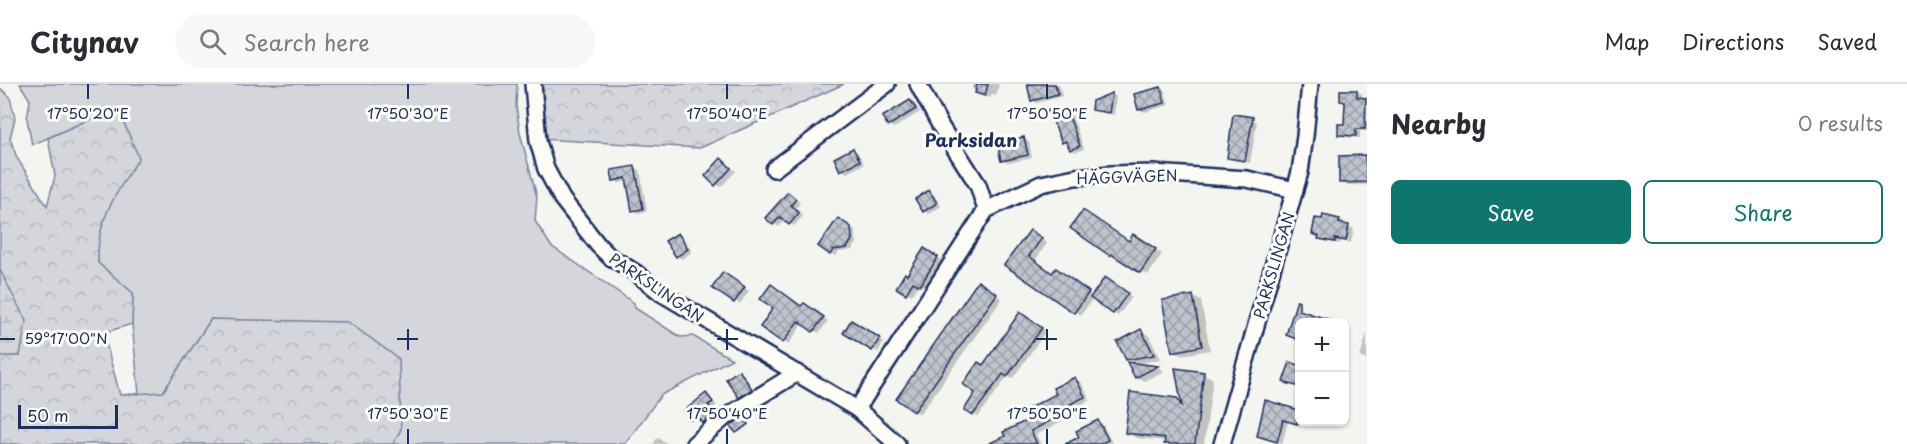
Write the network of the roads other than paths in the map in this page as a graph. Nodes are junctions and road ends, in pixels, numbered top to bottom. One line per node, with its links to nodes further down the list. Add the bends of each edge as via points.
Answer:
1 (533, 84): 8 (street, PARKSLINGAN, via 538,141 546,169 562,199 598,245 661,293)
2 (887, 84): 5 (street)
3 (918, 84): 7 (street, via 978,185)
4 (1310, 84): 6 (street, PARKSLINGAN)
5 (774, 169)
6 (1295, 190): 7 (street, HÄGGVÄGEN, via 1247,179 1111,174 1041,184); 12 (street, PARKSLINGAN)
7 (987, 210): 9 (street)
8 (797, 373): 9 (street, PARKSLINGAN); 10 (street, via 724,418)
9 (857, 409): 11 (street, PARKSLINGAN)
10 (694, 444)
11 (897, 444)
12 (1222, 444)

